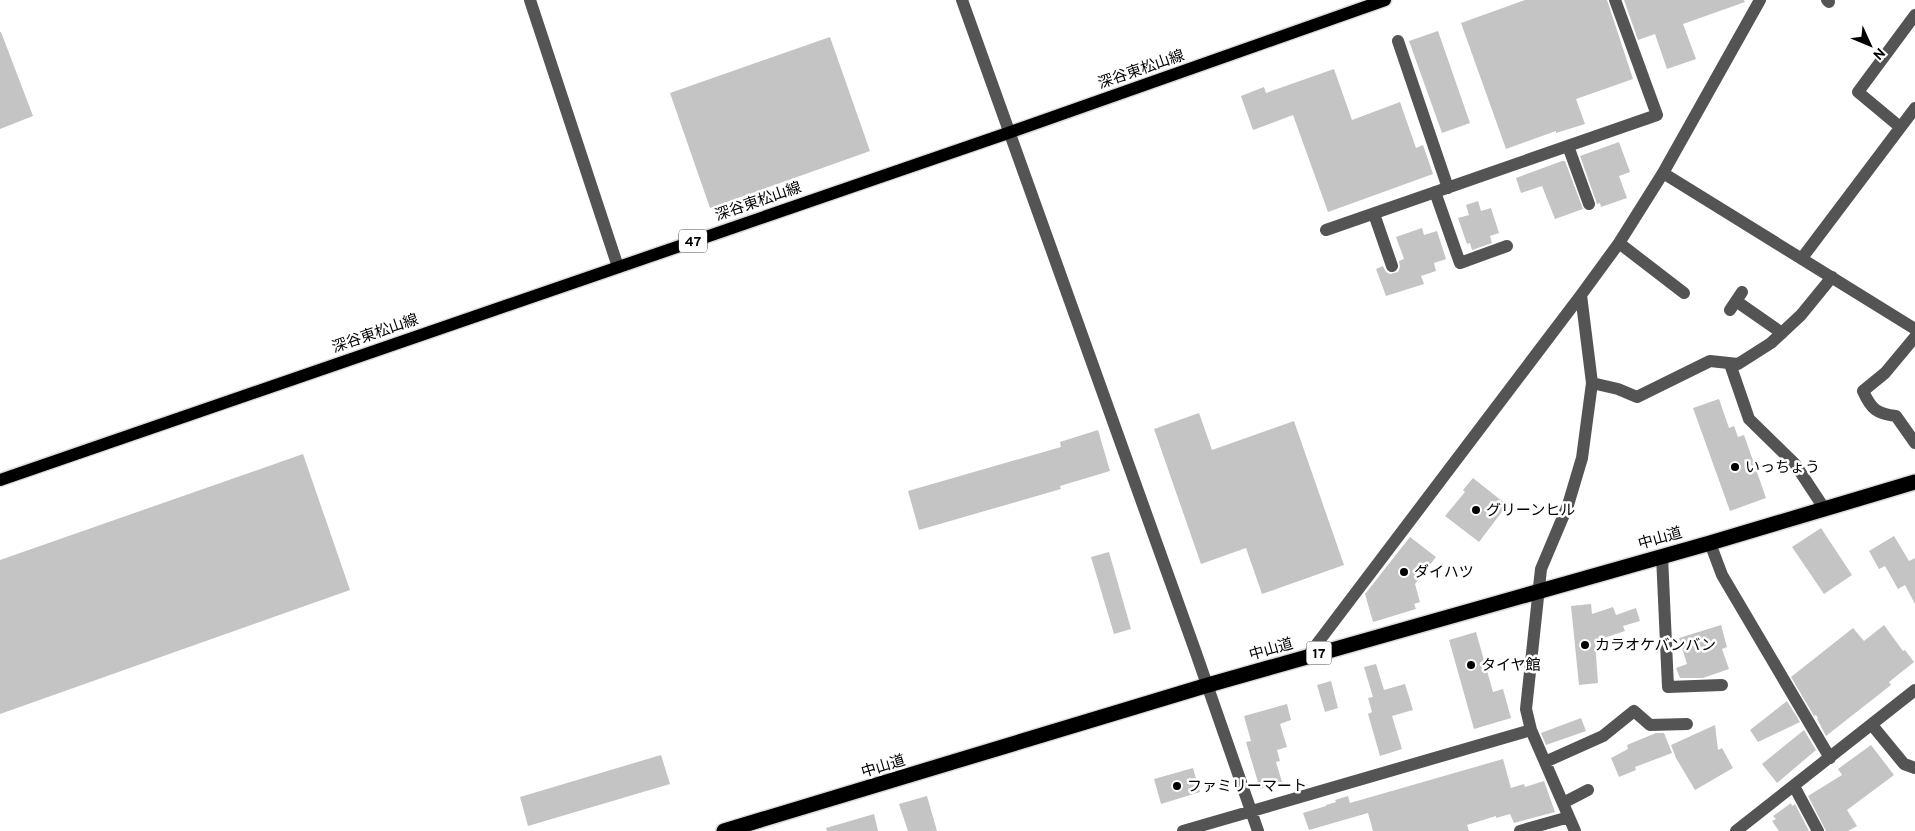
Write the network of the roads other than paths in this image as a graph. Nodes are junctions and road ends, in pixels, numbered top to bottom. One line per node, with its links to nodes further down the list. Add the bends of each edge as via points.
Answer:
1 (530, 0): 22 (street)
2 (962, 0): 10 (street)
3 (1385, 0): 10 (main road, 深谷東松山線 / 47)
4 (1615, 0): 11 (street, via 1657,115)
5 (1760, 0): 12 (street)
6 (1915, 15): 9 (street, via 1858,92)
7 (1398, 41): 13 (street)
8 (1915, 108): 9 (street)
9 (1900, 127): 20 (street)
10 (1008, 132): 22 (main road, 深谷東松山線 / 47); 41 (street)
11 (1568, 146): 13 (street); 15 (street)
12 (1663, 173): 18 (street); 20 (street)
13 (1448, 188): 14 (street)
14 (1435, 192): 16 (street); 19 (street, via 1460,262)
15 (1589, 204)
16 (1374, 214): 17 (street); 21 (street)
17 (1326, 230)
18 (1618, 243): 24 (street); 25 (street)
19 (1507, 246)
20 (1802, 258): 23 (street)
21 (1392, 266)
22 (618, 267): 33 (main road, 深谷東松山線 / 47)
23 (1832, 277): 27 (street); 28 (street)
24 (1684, 293)
25 (1581, 296): 31 (street); 39 (street)
26 (1736, 301): 28 (street)
27 (1915, 329)
28 (1782, 333): 30 (street, via 1738,364)
29 (1915, 337): 32 (street, via 1885,373 1863,391 1869,405 1883,415 1896,416)
30 (1730, 364): 31 (street, via 1710,361 1637,397); 35 (street, via 1749,419 1795,464)
31 (1592, 383): 38 (street, via 1582,458 1568,505 1541,569)
32 (1915, 444)
33 (0, 480)
34 (1915, 482): 35 (highway, 中山道 / 17)
35 (1824, 508): 36 (highway, 中山道 / 17)
36 (1710, 542): 37 (highway, 中山道 / 17); 46 (street, via 1722,575)
37 (1662, 556): 38 (highway, 中山道 / 17); 40 (street, via 1668,687)
38 (1538, 591): 39 (highway, 中山道 / 17); 45 (street, via 1526,709)
39 (1308, 657): 41 (highway, 中山道 / 17)
40 (1722, 685)
41 (1208, 686): 52 (street); 54 (highway, 中山道 / 17)
42 (1915, 690): 44 (street)
43 (1687, 724): 47 (street, via 1650,725 1634,711 1603,736)
44 (1872, 725): 46 (street); 48 (street, via 1904,764)
45 (1530, 730): 47 (street); 52 (street)
46 (1830, 758): 49 (street)
47 (1545, 762): 51 (street)
48 (1915, 768)
49 (1794, 786): 59 (street); 60 (street)
50 (1588, 790): 51 (street)
51 (1562, 803): 53 (street)
52 (1251, 811): 55 (street); 56 (street)
53 (1569, 817): 57 (street); 58 (street)
54 (724, 831)
55 (1183, 831)
56 (1258, 831)
57 (1520, 831)
58 (1575, 831)
59 (1736, 831)
60 (1818, 831)

